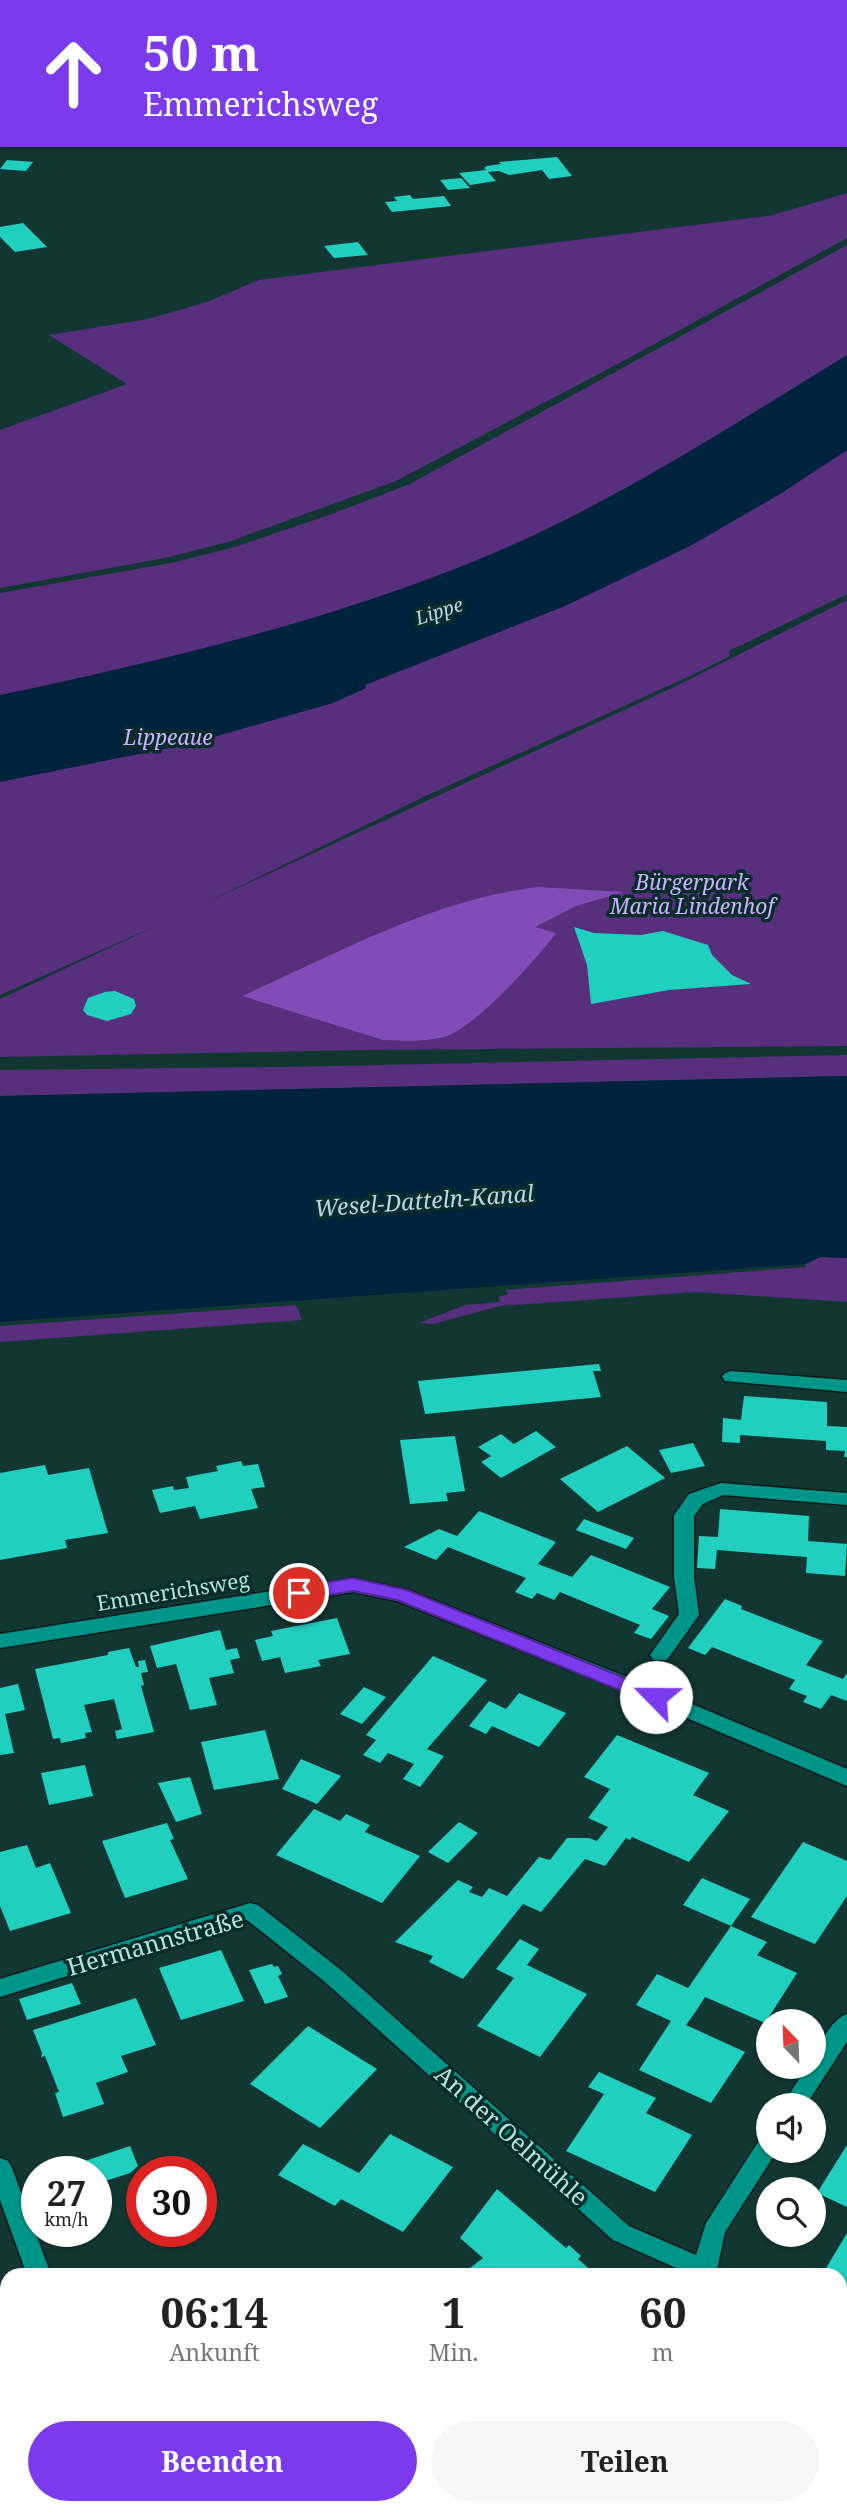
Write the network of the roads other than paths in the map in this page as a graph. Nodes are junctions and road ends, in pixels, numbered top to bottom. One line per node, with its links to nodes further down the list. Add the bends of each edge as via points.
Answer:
1 (731, 1377): 2 (street)
2 (847, 1386)
3 (847, 1499): 5 (street, via 721,1489 696,1499 684,1515 684,1577 690,1615)
4 (0, 1641): 6 (street, Emmerichsweg, via 353,1585 401,1595)
5 (660, 1655)
6 (847, 1778)
7 (333, 1976): 8 (street, Hermannstraße, via 250,1910); 14 (street, An der Oelmühle, via 621,2233)
8 (0, 1988)
9 (847, 2023): 10 (street)
10 (802, 2093)
11 (757, 2163): 15 (street, An der Oelmühle, via 714,2230)
12 (0, 2168): 13 (street)
13 (36, 2268)
14 (695, 2268)
15 (707, 2268)

